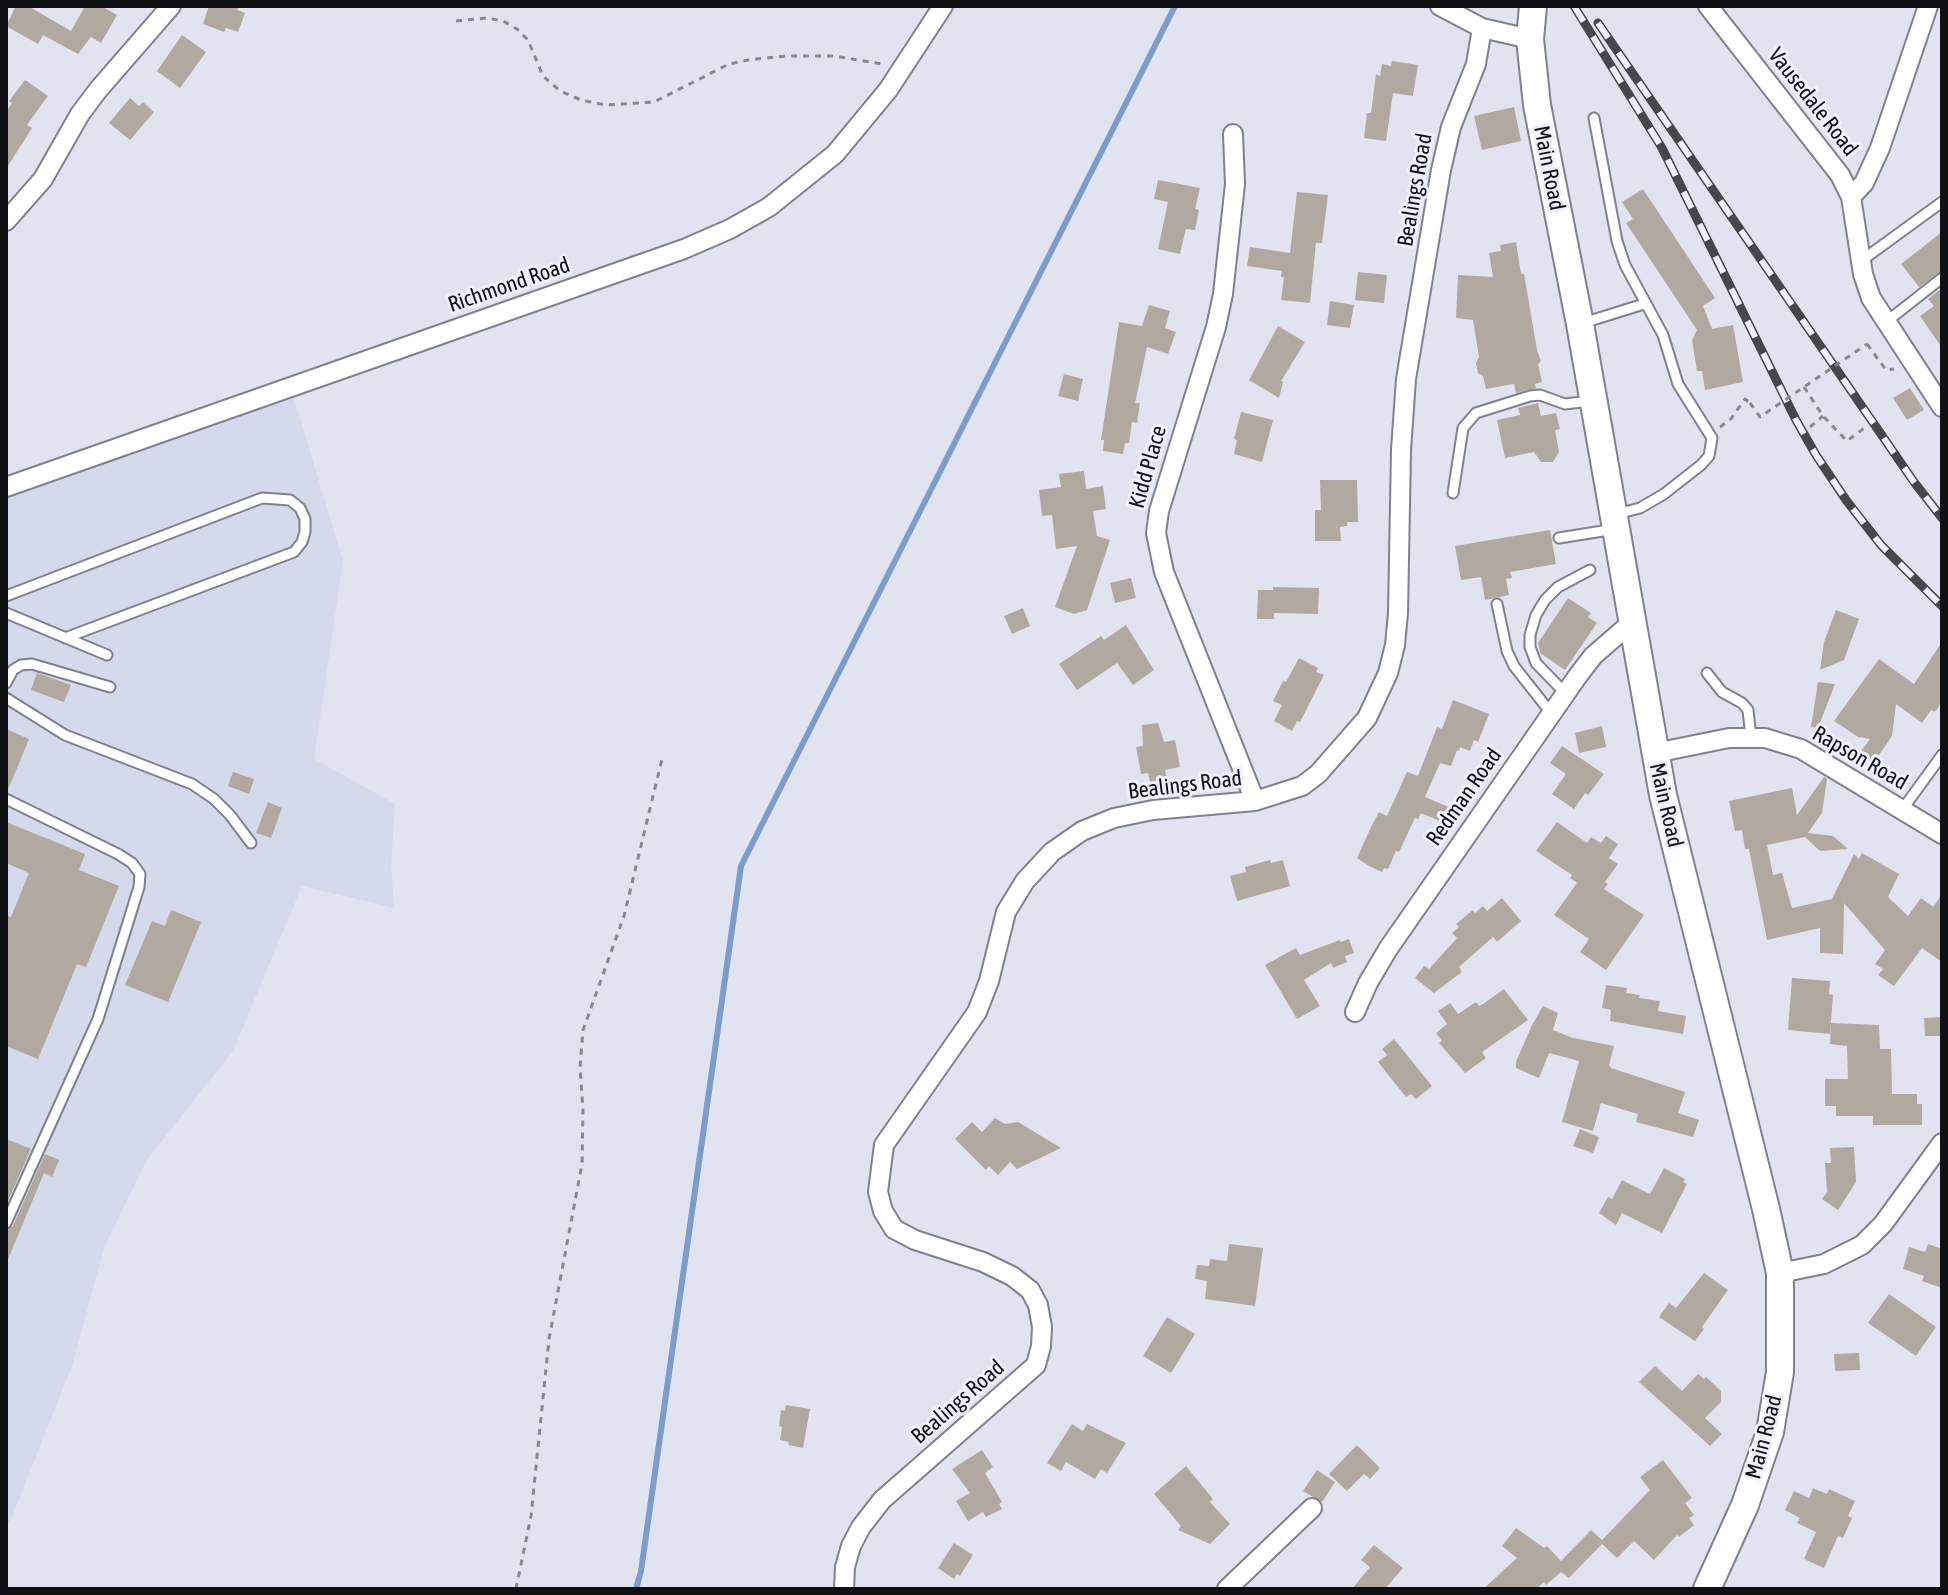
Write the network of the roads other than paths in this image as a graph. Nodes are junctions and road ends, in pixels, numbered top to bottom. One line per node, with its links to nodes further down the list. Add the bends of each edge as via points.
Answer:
1 (171, 6): 13 (street, via 98,90 43,179)
2 (943, 6): 21 (street, Richmond Road, via 902,69 835,154 769,207 730,229)
3 (1440, 6): 7 (street)
4 (1533, 6): 8 (main road, Main Road)
5 (1708, 6): 11 (street, Vausedale Road, via 1830,159)
6 (1928, 6): 11 (street, via 1880,148 1864,183)
7 (1482, 28): 8 (street); 42 (street, Bealings Road, via 1476,64 1454,116 1441,170 1406,379 1398,613 1388,673 1367,718 1318,774 1302,786)
8 (1530, 39): 18 (main road, Main Road, via 1537,105)
9 (1594, 118): 16 (lane, via 1617,241)
10 (1233, 134): 42 (street, Kidd Place, via 1234,211 1223,294 1156,533 1164,572)
11 (1851, 197): 14 (street, Vausedale Road)
12 (1942, 202): 14 (lane)
13 (6, 221)
14 (1861, 261): 17 (street, Vausedale Road, via 1871,298)
15 (1942, 278): 17 (lane)
16 (1644, 304): 18 (lane); 23 (lane, via 1663,335 1678,384 1710,433 1712,448 1701,465 1664,494)
17 (1886, 322): 20 (street, Vausedale Road)
18 (1580, 324): 19 (main road, Main Road)
19 (1593, 400): 22 (lane, via 1565,404 1530,396 1476,413 1463,428); 23 (main road, Main Road)
20 (1942, 407)
21 (6, 487)
22 (1453, 493)
23 (1615, 522): 24 (lane); 29 (main road, Main Road)
24 (1559, 538)
25 (1590, 570): 35 (lane, via 1545,600 1530,635 1536,663)
26 (6, 596): 30 (lane, via 262,498 290,500 300,508 305,532 294,552)
27 (1497, 604): 37 (lane, via 1514,666)
28 (6, 613): 30 (lane)
29 (1631, 623): 35 (street, Redman Road, via 1593,656); 39 (main road, Main Road)
30 (65, 638): 31 (lane)
31 (107, 655)
32 (1707, 673): 38 (lane, via 1722,692 1748,710)
33 (6, 683): 34 (lane, via 13,670 32,664)
34 (110, 687)
35 (1566, 694): 37 (street, Redman Road)
36 (6, 698): 45 (lane, via 65,735 192,784 222,807)
37 (1552, 713): 46 (street, Redman Road, via 1388,949)
38 (1751, 737): 39 (street, Rapson Road); 43 (street, Rapson Road, via 1801,749)
39 (1655, 753): 49 (main road, Main Road)
40 (1942, 755): 43 (lane)
41 (6, 799): 48 (lane, via 118,854 140,874 98,1019)
42 (1255, 801): 51 (street, Bealings Road, via 1114,818 1052,852 1006,912 977,1012 884,1145 878,1192 894,1229 983,1262 1030,1290 1038,1305 1041,1346 1036,1365 875,1509 851,1546)
43 (1902, 810): 44 (street, Rapson Road)
44 (1942, 834)
45 (251, 843)
46 (1355, 1012)
47 (1939, 1155): 49 (street, via 1862,1245 1824,1264)
48 (6, 1223)
49 (1780, 1273): 53 (main road, Main Road, via 1780,1372 1770,1432)
50 (1312, 1508): 52 (street)
51 (844, 1589)
52 (1227, 1589)
53 (1707, 1589)

